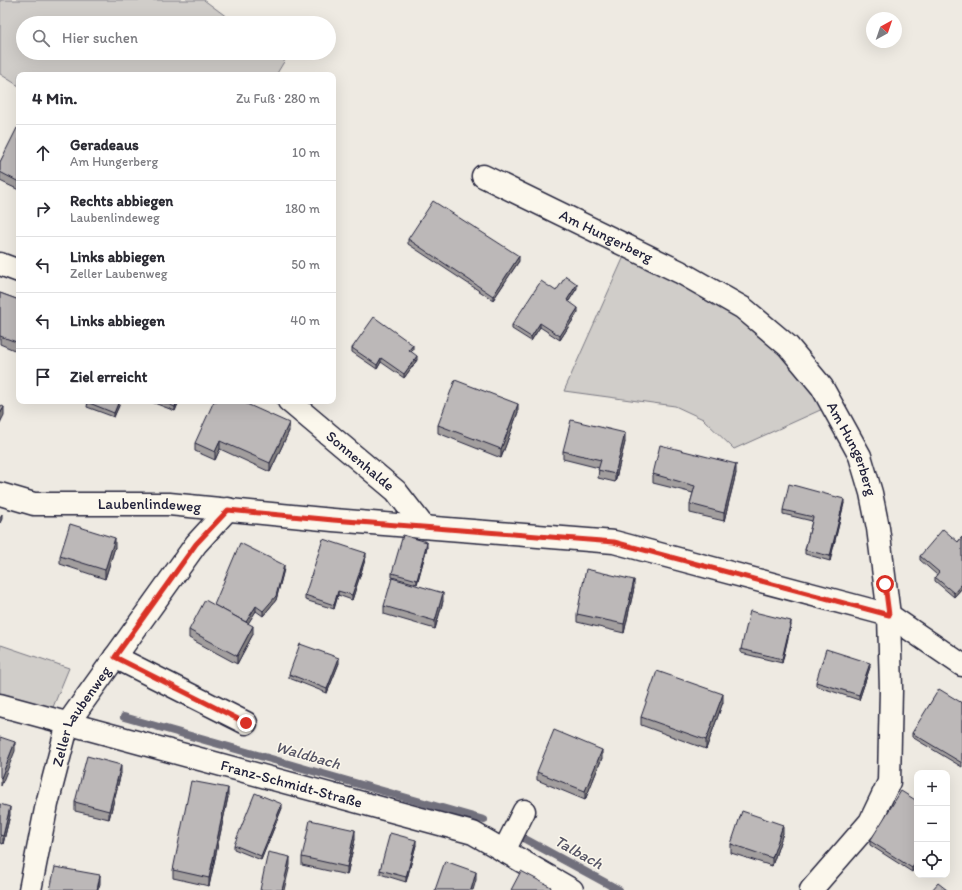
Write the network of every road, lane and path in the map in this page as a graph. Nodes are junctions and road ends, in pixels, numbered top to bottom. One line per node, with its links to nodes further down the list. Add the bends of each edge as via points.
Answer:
1 (483, 176): 8 (street, Am Hungerberg, via 680,272 744,308 788,346 822,387 860,456 878,528)
2 (0, 264): 3 (street)
3 (16, 270)
4 (294, 404): 7 (street, Sonnenhalde, via 396,491)
5 (0, 494): 6 (street, Laubenlindeweg, via 34,504 170,504)
6 (228, 510): 7 (street, Laubenlindeweg); 9 (street, Zeller Laubenweg, via 196,544)
7 (424, 527): 8 (street, Laubenlindeweg, via 614,542)
8 (889, 615): 10 (street, Laubenlindeweg); 18 (street, Am Hungerberg, via 892,689 889,782 870,822)
9 (115, 657): 12 (street, Zeller Laubenweg); 13 (street)
10 (962, 664)
11 (0, 705): 12 (street, Franz-Schmidt-Straße)
12 (68, 723): 15 (street, Franz-Schmidt-Straße, via 473,833); 16 (street, Zeller Laubenweg, via 47,804)
13 (246, 723)
14 (524, 811): 15 (street)
15 (504, 851): 17 (street, Franz-Schmidt-Straße)
16 (30, 890)
17 (572, 890)
18 (811, 890)

